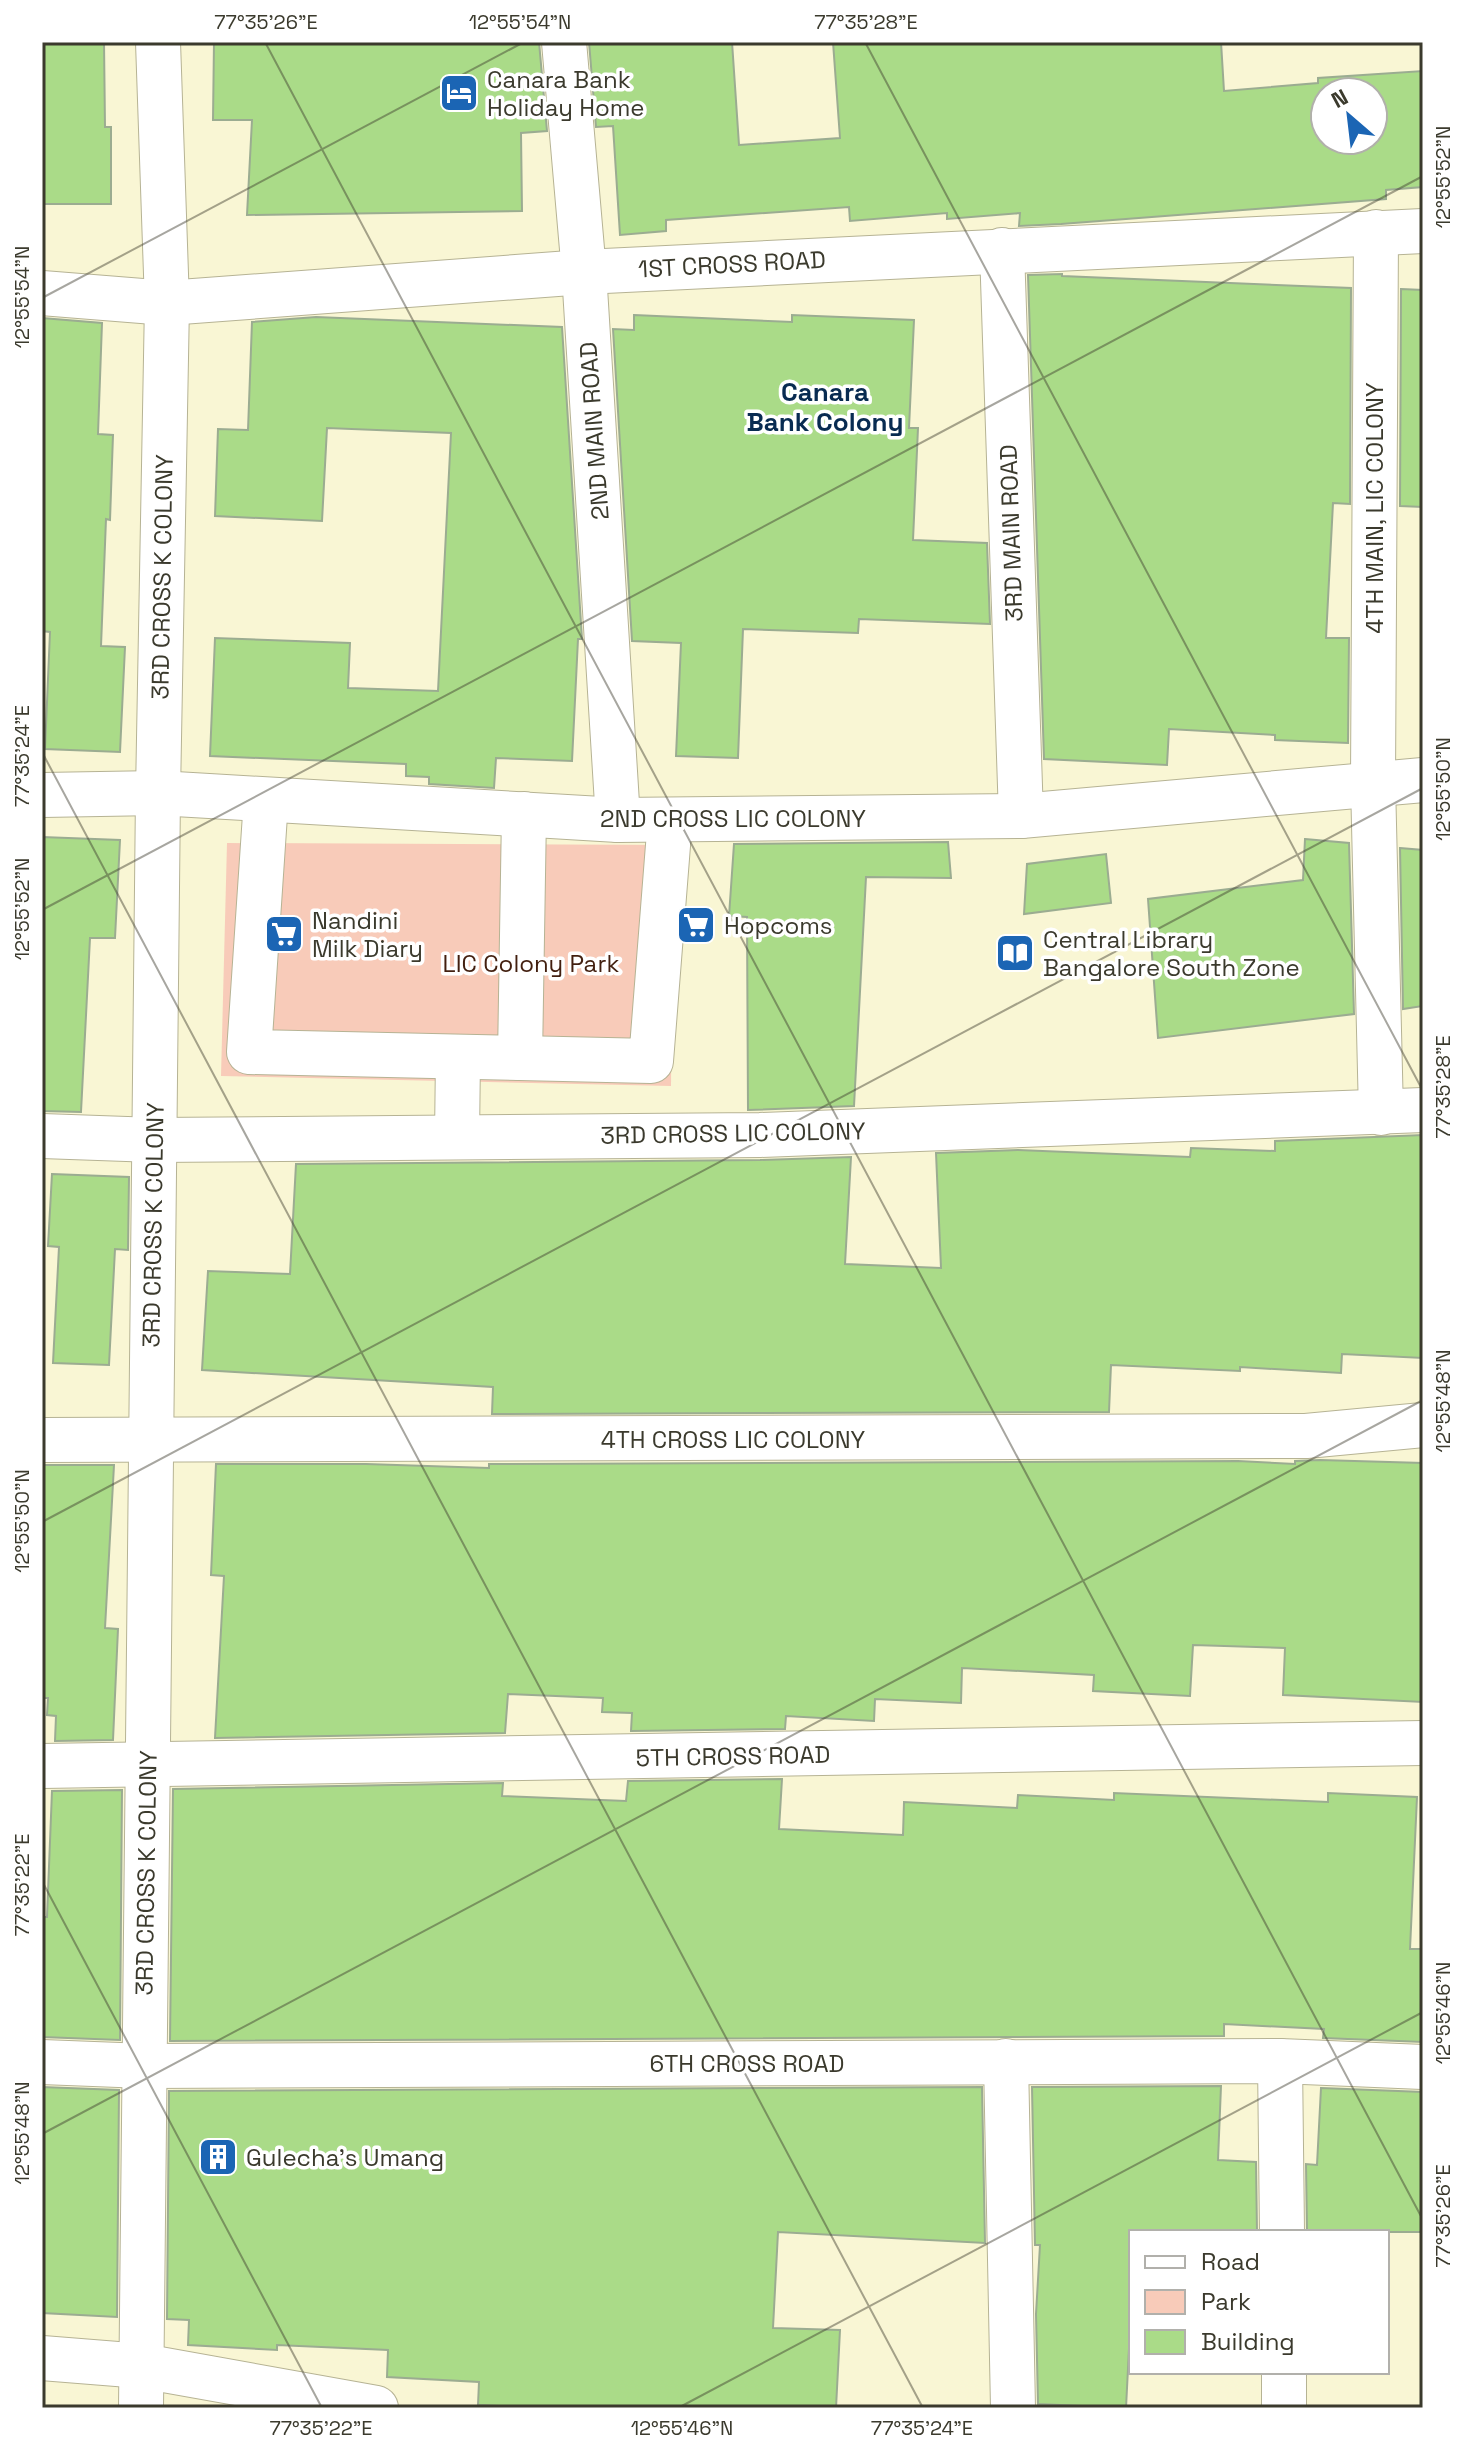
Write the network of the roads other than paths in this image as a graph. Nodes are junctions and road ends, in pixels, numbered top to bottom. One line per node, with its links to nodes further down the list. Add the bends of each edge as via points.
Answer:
1 (158, 42): 8 (street, 3RD CROSS K COLONY)
2 (564, 42): 6 (street, 2ND MAIN ROAD)
3 (1423, 231): 4 (street, 1ST CROSS ROAD)
4 (1376, 232): 5 (street, 1ST CROSS ROAD); 10 (street, 4TH MAIN, LIC COLONY)
5 (1002, 250): 6 (street, 1ST CROSS ROAD); 15 (street, 3RD MAIN ROAD)
6 (584, 272): 8 (street, 1ST CROSS ROAD); 16 (street, 2ND MAIN ROAD)
7 (42, 293): 8 (street, 1ST CROSS ROAD)
8 (167, 303): 11 (street, 3RD CROSS K COLONY)
9 (1423, 780): 10 (street, 2ND CROSS LIC COLONY)
10 (1373, 783): 15 (street, 2ND CROSS LIC COLONY); 20 (street, 4TH MAIN, LIC COLONY)
11 (158, 793): 12 (street, 2ND CROSS LIC COLONY); 13 (street, 2ND CROSS LIC COLONY); 23 (street, 3RD CROSS K COLONY)
12 (42, 795)
13 (266, 800): 14 (street, 2ND CROSS LIC COLONY); 18 (street, via 249,1052)
14 (524, 814): 16 (street, 2ND CROSS LIC COLONY); 19 (street)
15 (1021, 816): 17 (street, 2ND CROSS LIC COLONY)
16 (618, 820): 17 (street, 2ND CROSS LIC COLONY)
17 (670, 820): 19 (street, via 651,1061)
18 (458, 1057): 19 (street); 22 (street)
19 (520, 1058)
20 (1402, 1111): 22 (street, 3RD CROSS LIC COLONY, via 760,1135)
21 (42, 1136): 23 (street, 3RD CROSS LIC COLONY)
22 (457, 1137): 23 (street, 3RD CROSS LIC COLONY)
23 (155, 1140): 26 (street, 3RD CROSS K COLONY)
24 (1423, 1425): 26 (street, 4TH CROSS LIC COLONY, via 1306,1436)
25 (42, 1440): 26 (street, 4TH CROSS LIC COLONY)
26 (151, 1442): 29 (street, 3RD CROSS K COLONY)
27 (1423, 1743): 29 (street, 5TH CROSS ROAD)
28 (42, 1766): 29 (street, 5TH CROSS ROAD)
29 (147, 1767): 33 (street, 3RD CROSS K COLONY)
30 (1006, 2061): 31 (street, 6TH CROSS ROAD); 33 (street, 6TH CROSS ROAD); 40 (street)
31 (1280, 2061): 34 (street, 6TH CROSS ROAD); 35 (street)
32 (42, 2062): 33 (street, 6TH CROSS ROAD)
33 (145, 2066): 38 (street, 3RD CROSS K COLONY)
34 (1423, 2067)
35 (1282, 2230)
36 (42, 2358): 38 (street)
37 (1284, 2374): 41 (street)
38 (141, 2387): 39 (street)
39 (376, 2408)
40 (1013, 2408)
41 (1284, 2408)

